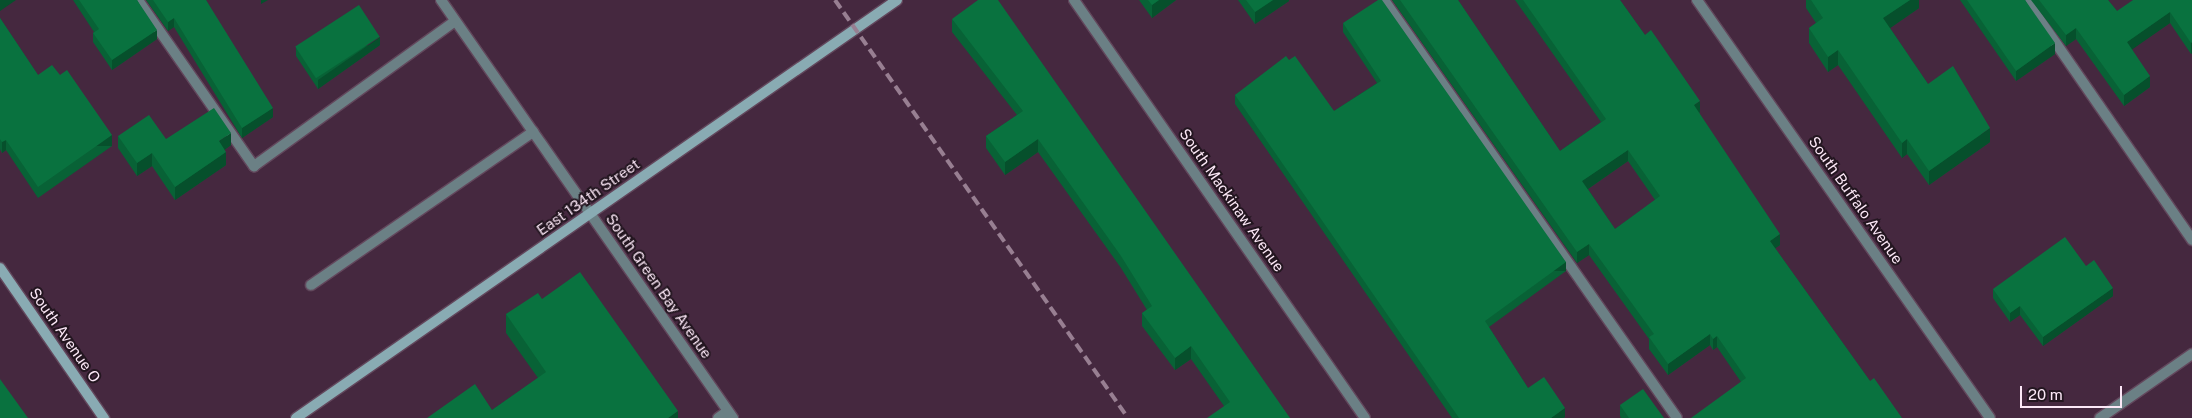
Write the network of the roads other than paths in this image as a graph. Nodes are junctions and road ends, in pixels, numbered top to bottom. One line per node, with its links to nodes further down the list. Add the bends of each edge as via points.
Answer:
1 (138, 0): 8 (street, via 254,166)
2 (441, 0): 8 (street, South Green Bay Avenue)
3 (897, 0): 10 (street, East 134th Street)
4 (1074, 0): 19 (street, South Mackinaw Avenue)
5 (1384, 0): 20 (street)
6 (1698, 0): 21 (street, South Buffalo Avenue)
7 (2026, 0): 11 (street)
8 (455, 21): 9 (street, South Green Bay Avenue)
9 (533, 132): 10 (street, South Green Bay Avenue); 13 (street)
10 (590, 214): 15 (street, South Green Bay Avenue); 17 (street, East 134th Street)
11 (2192, 240)
12 (0, 268): 16 (street, South Avenue O)
13 (310, 285)
14 (2192, 354): 22 (street)
15 (730, 415): 18 (street)
16 (104, 418)
17 (296, 418)
18 (718, 418)
19 (1365, 418)
20 (1677, 418)
21 (1990, 418)
22 (2100, 418)

